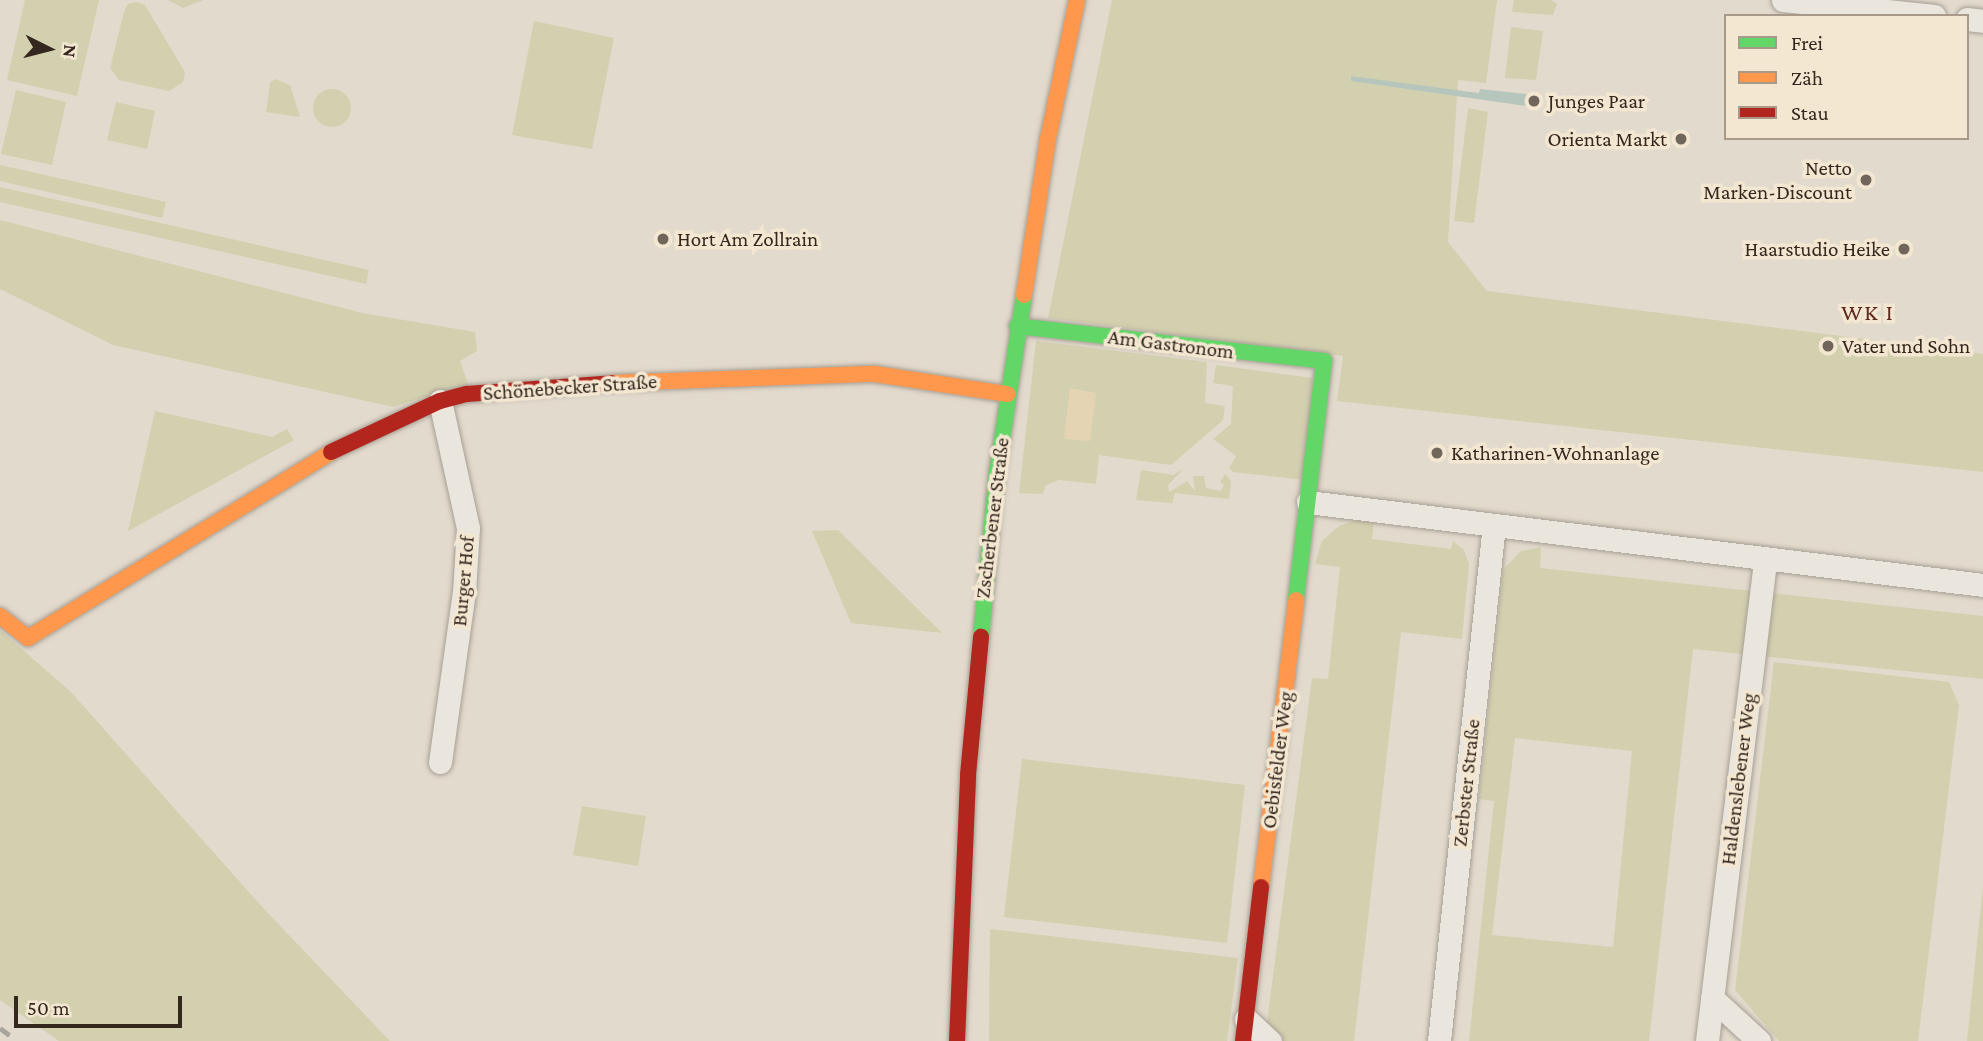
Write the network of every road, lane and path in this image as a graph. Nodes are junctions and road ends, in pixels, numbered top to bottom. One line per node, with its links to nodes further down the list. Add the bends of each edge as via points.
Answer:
1 (1077, 0): 4 (street, Zscherbener Straße)
2 (1783, 0): 3 (street)
3 (1915, 14)
4 (1017, 326): 5 (street, Am Gastronom); 6 (street, Zscherbener Straße)
5 (1324, 361): 8 (street, Oebisfelder Weg)
6 (1007, 394): 7 (street, Schönebecker Straße, via 875,374 543,385 492,389); 16 (street, Zscherbener Straße, via 968,775)
7 (440, 401): 12 (street, Schönebecker Straße, via 330,452 28,638); 13 (street, Burger Hof, via 468,528 464,592)
8 (1308, 502): 9 (street); 15 (street, Oebisfelder Weg)
9 (1494, 525): 10 (street); 18 (street, Zerbster Straße)
10 (1765, 560): 11 (street); 14 (street, Haldenslebener Weg)
11 (1983, 586)
12 (0, 616)
13 (440, 762)
14 (1712, 998): 19 (street, Haldenslebener Weg); 20 (street)
15 (1244, 1030): 17 (street, Oebisfelder Weg)
16 (957, 1041)
17 (1270, 1041)
18 (1439, 1041)
19 (1707, 1041)
20 (1759, 1041)

